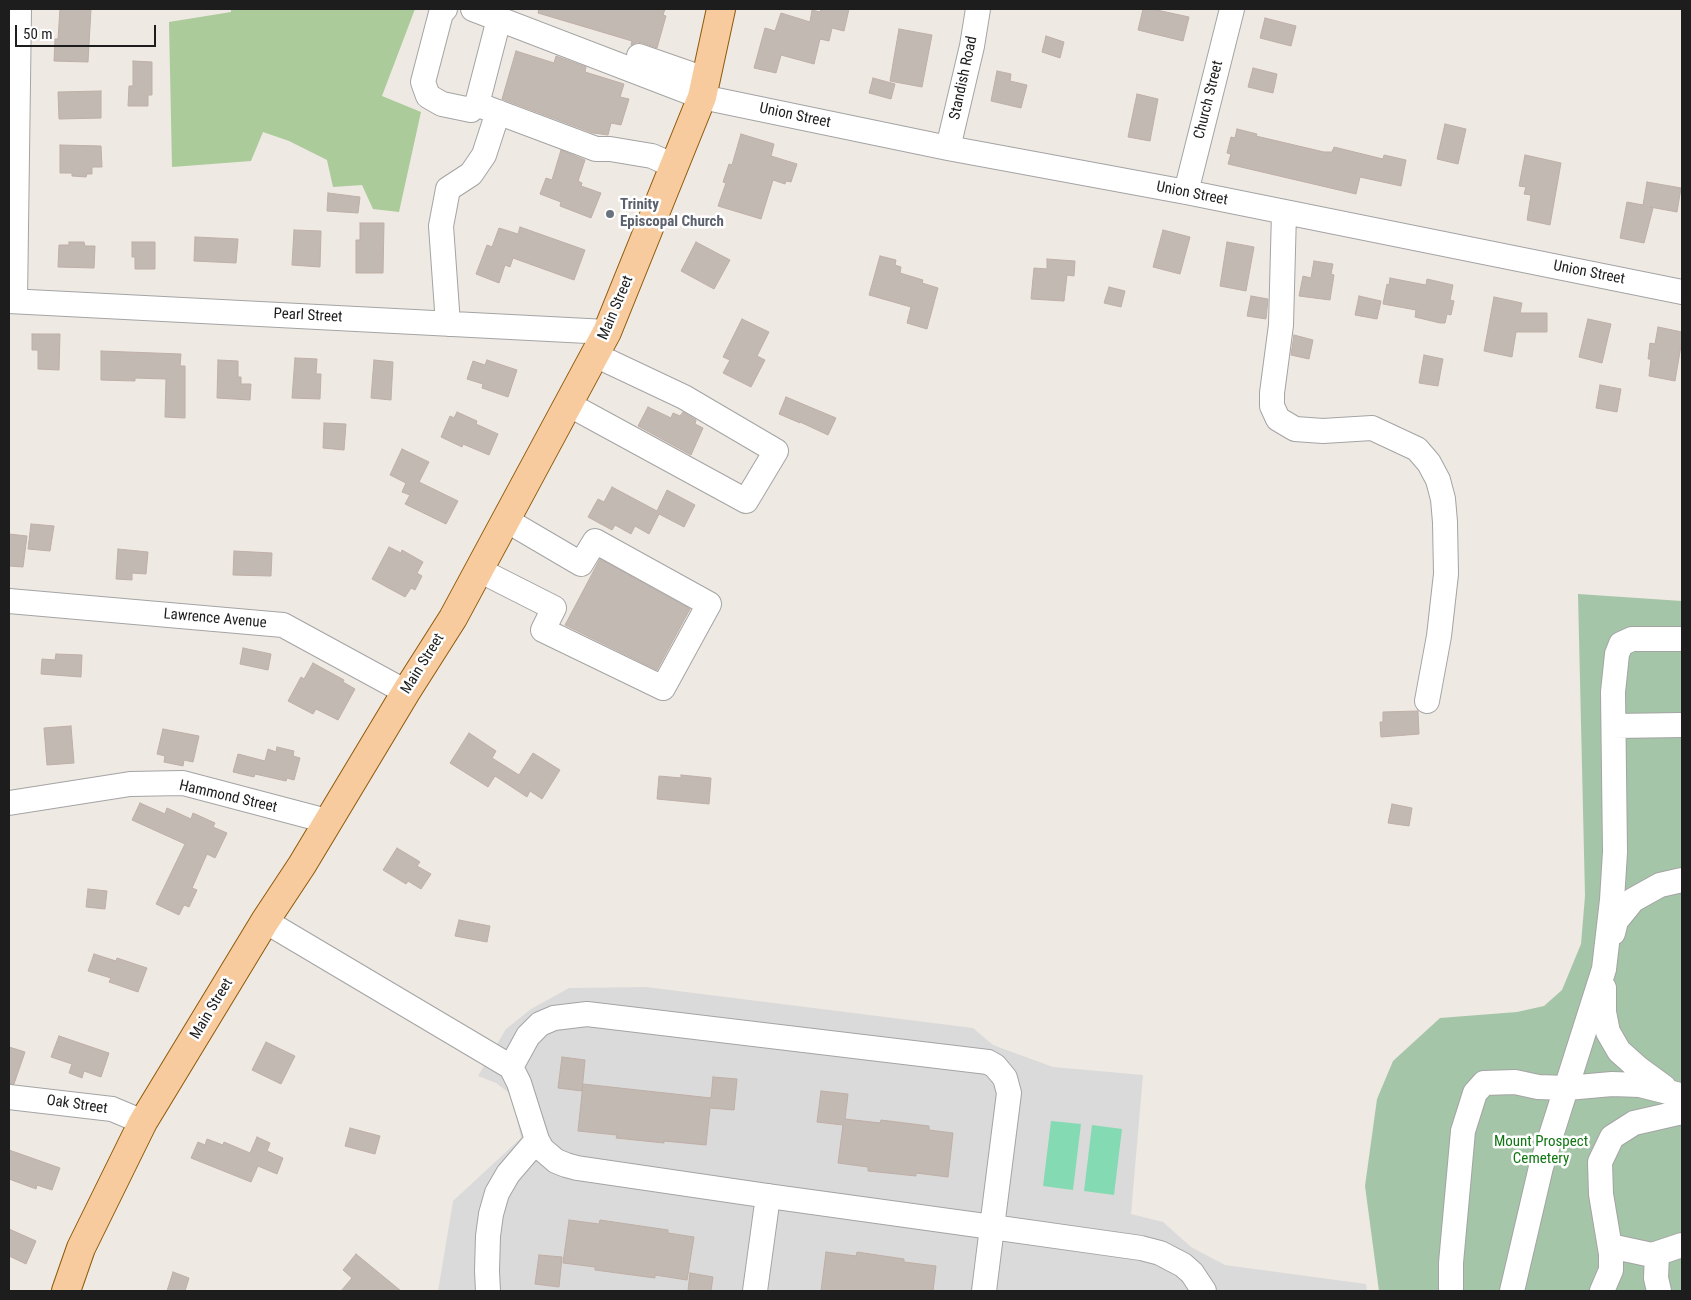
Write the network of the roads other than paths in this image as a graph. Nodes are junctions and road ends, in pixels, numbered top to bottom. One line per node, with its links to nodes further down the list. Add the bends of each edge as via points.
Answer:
1 (20, 9): 15 (street)
2 (445, 9): 9 (street, via 441,13 423,82 428,96 442,104 471,110)
3 (473, 9): 7 (street, Union Street)
4 (978, 9): 10 (street, Standish Road)
5 (1232, 9): 12 (street, Church Street)
6 (717, 10): 8 (main road, Main Street)
7 (509, 14): 8 (street, Union Street); 9 (street)
8 (703, 88): 10 (street, Union Street); 11 (main road, Main Street)
9 (488, 108): 11 (street, via 596,149 652,156); 16 (street, via 484,154 471,174 448,189 441,226)
10 (948, 148): 12 (street, Union Street)
11 (674, 166): 17 (main road, Main Street)
12 (1186, 192): 13 (street, Union Street)
13 (1284, 213): 14 (street, Union Street); 24 (street, via 1281,325 1272,400 1278,419 1294,429 1372,428 1417,449 1438,480 1445,522 1446,574)
14 (1682, 292)
15 (12, 301): 16 (street, Pearl Street)
16 (448, 324): 17 (street, Pearl Street)
17 (601, 344): 18 (main road, Main Street); 18 (street, via 776,451 746,501)
18 (568, 404): 19 (main road, Main Street)
19 (506, 520): 20 (main road, Main Street); 20 (street, via 581,564 594,540 709,604 663,688 543,630 554,608)
20 (479, 570): 23 (main road, Main Street)
21 (9, 601): 23 (street, Lawrence Avenue, via 283,625)
22 (1682, 638): 26 (street, via 1632,638 1621,644 1613,692)
23 (406, 692): 28 (main road, Main Street)
24 (1427, 701)
25 (1682, 725): 26 (street)
26 (1614, 726): 31 (street, via 1615,852)
27 (9, 803): 28 (street, Hammond Street, via 130,784 183,783)
28 (327, 821): 30 (main road, Main Street)
29 (1682, 880): 31 (street, via 1660,885 1633,900 1616,922)
30 (265, 921): 32 (street); 36 (main road, Main Street)
31 (1604, 969): 33 (street); 35 (street, via 1604,1012 1608,1032 1619,1051)
32 (512, 1067): 37 (street); 39 (street, via 528,1036 540,1024 554,1018 587,1014 988,1062 1005,1078 1009,1093)
33 (1567, 1088): 35 (street, via 1612,1084 1640,1086); 48 (street, via 1515,1082 1484,1083 1475,1093 1463,1131); 49 (street, via 1541,1167)
34 (9, 1097): 36 (street, Oak Street, via 112,1109)
35 (1680, 1101): 41 (street, via 1612,1137 1600,1162 1601,1194)
36 (143, 1122): 43 (main road, Main Street, via 81,1248)
37 (537, 1140): 38 (street, via 548,1156 577,1168); 44 (street, via 508,1174 497,1193 488,1236)
38 (768, 1196): 39 (street); 45 (street)
39 (992, 1227): 46 (street); 47 (street, via 1160,1253 1183,1265)
40 (1682, 1245): 42 (street)
41 (1610, 1246): 42 (street); 50 (street, via 1611,1270)
42 (1657, 1254): 51 (street)
43 (66, 1291)
44 (488, 1291)
45 (756, 1291)
46 (984, 1291)
47 (1204, 1291)
48 (1451, 1291)
49 (1512, 1291)
50 (1602, 1291)
51 (1659, 1291)

